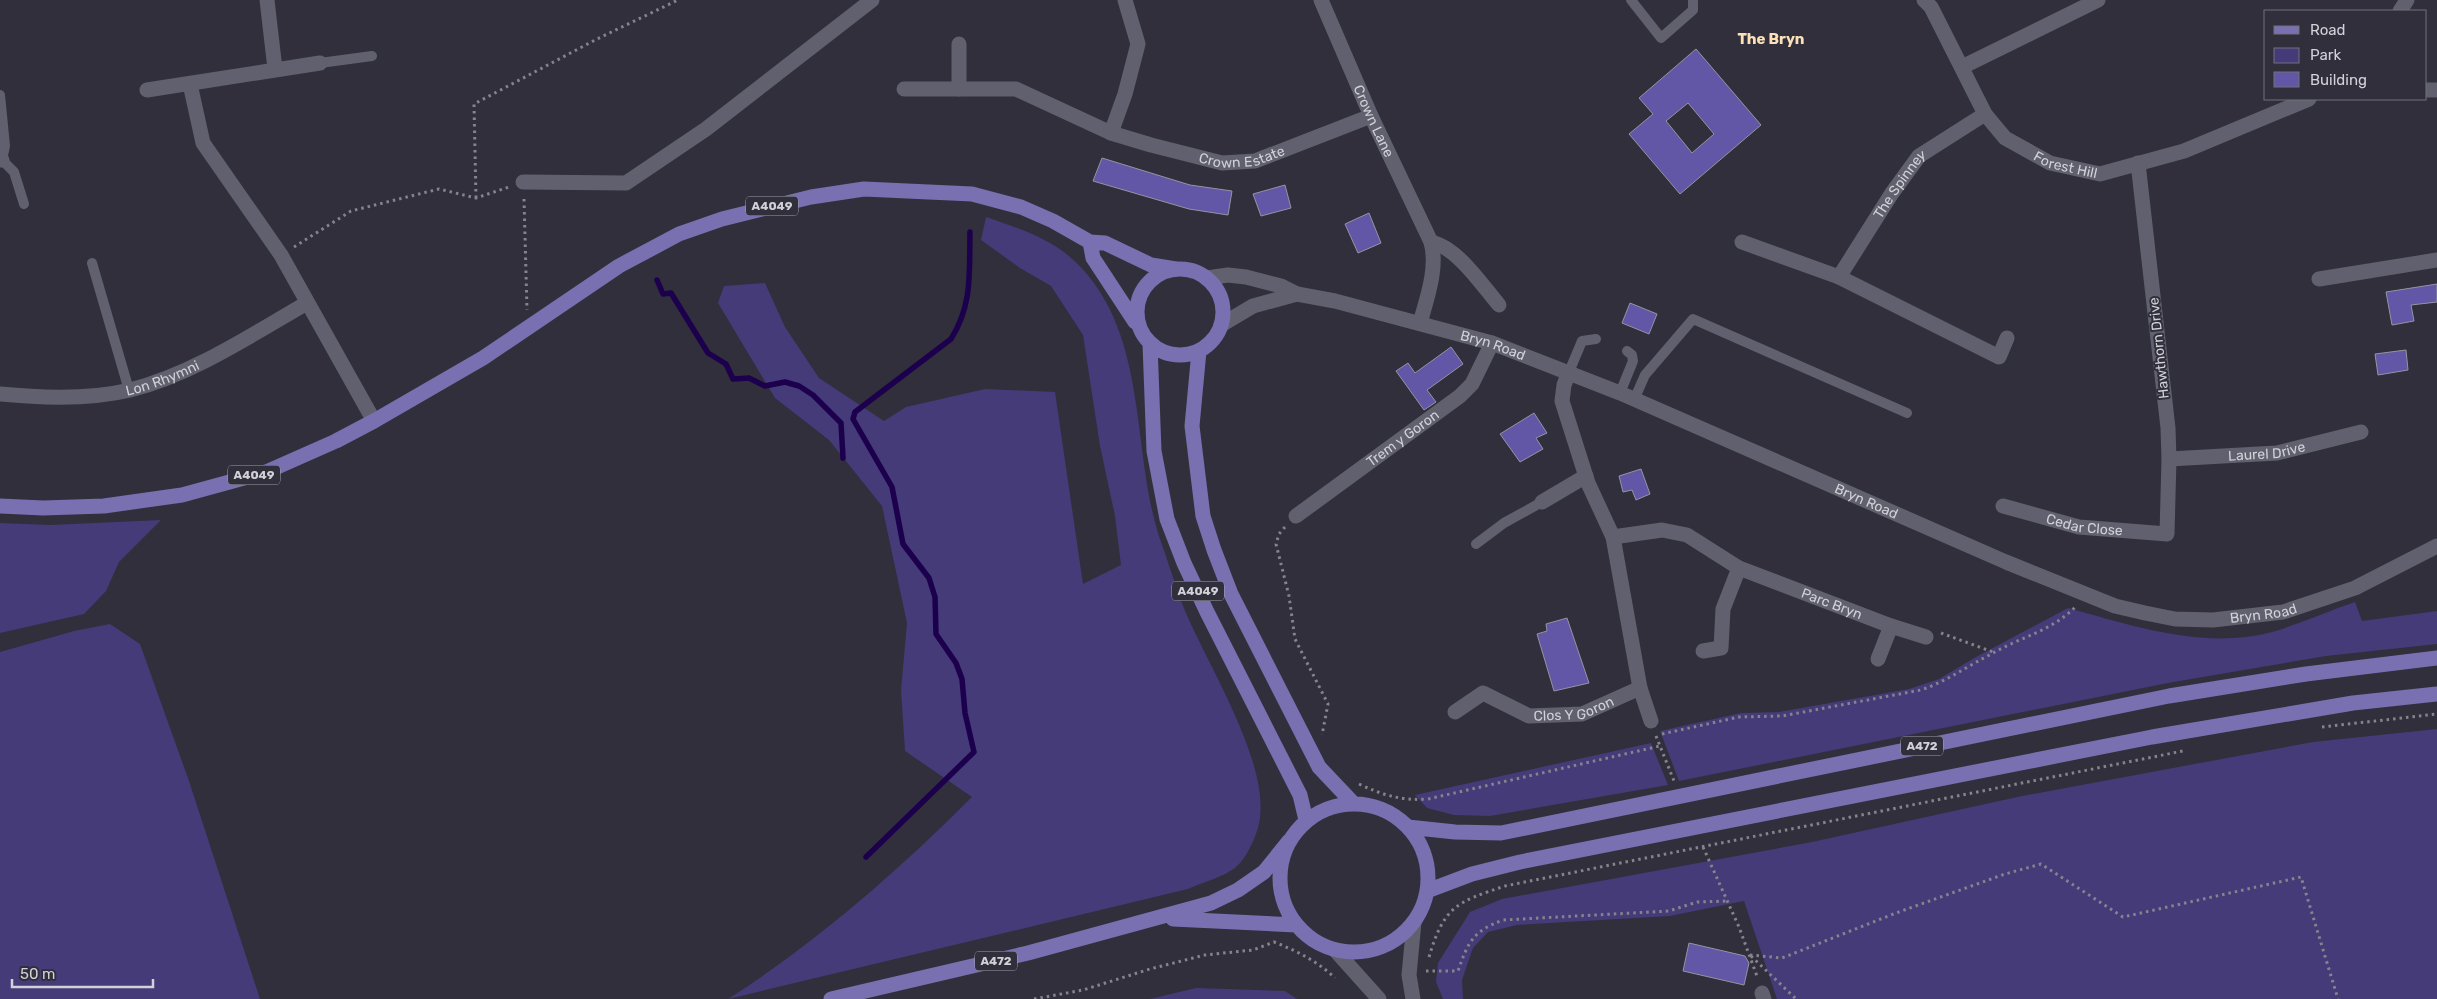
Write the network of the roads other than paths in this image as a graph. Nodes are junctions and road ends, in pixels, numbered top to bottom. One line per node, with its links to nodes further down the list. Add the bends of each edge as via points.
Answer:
1 (267, 0): 13 (street)
2 (872, 0): 25 (street, via 706,129 626,183)
3 (1126, 0): 22 (street, via 1138,44)
4 (1321, 0): 21 (street, Crown Lane)
5 (1631, 0): 6 (lane, via 1661,38 1693,10)
6 (1693, 0)
7 (1924, 0): 12 (street, Forest Hill)
8 (2098, 0): 12 (street)
9 (959, 44): 16 (street)
10 (372, 56): 11 (lane)
11 (320, 63): 13 (street)
12 (1962, 67): 20 (street, Forest Hill)
13 (275, 69): 14 (street)
14 (190, 84): 17 (street); 37 (street, via 203,143 281,255)
15 (904, 89): 16 (street, Crown Estate)
16 (959, 89): 22 (street, Crown Estate, via 1016,89)
17 (147, 90)
18 (0, 95): 23 (lane, via 5,146)
19 (2306, 100): 24 (street, Forest Hill, via 2184,151)
20 (1985, 114): 24 (street, Forest Hill, via 2005,138 2050,163 2100,174); 33 (street, The Spinney, via 1919,156)
21 (1371, 116): 22 (street, Crown Estate, via 1240,164 1199,158); 28 (street, Crown Lane)
22 (1111, 133)
23 (1, 160): 26 (lane, via 14,172)
24 (2138, 163): 55 (street, Hawthorn Drive)
25 (523, 182)
26 (24, 204)
27 (1090, 242): 32 (main road, A4049, via 1105,243 1151,265); 41 (main road, A4049, via 1093,258 1130,310); 53 (main road, A4049, via 1021,207 972,194 864,189 722,219 679,234 619,266 483,358)
28 (1431, 242): 38 (street, via 1441,244 1454,253); 39 (street, Crown Lane, via 1434,256 1432,273)
29 (1742, 242): 33 (street)
30 (2437, 260): 35 (street)
31 (92, 263): 48 (lane)
32 (1176, 269): 34 (main road, via 1193,271); 41 (main road, via 1148,281 1141,292 1136,317)
33 (1839, 277): 43 (street, via 1999,356)
34 (1207, 278): 36 (street, Bryn Road, via 1246,277 1281,286); 40 (main road, via 1219,294 1223,308)
35 (2319, 279)
36 (1297, 294): 39 (street, Bryn Road); 40 (street, Bryn Road, via 1253,306)
37 (307, 302): 48 (street, Lon Rhymni, via 208,359); 53 (street)
38 (1499, 305)
39 (1420, 323): 44 (street, Bryn Road)
40 (1221, 325): 45 (main road, via 1214,339)
41 (1145, 338): 45 (main road, via 1171,355 1185,356); 76 (main road, A4049, via 1154,451 1167,519 1184,563 1300,795)
42 (1596, 338): 47 (lane, via 1582,341)
43 (2007, 338)
44 (1492, 343): 47 (street, Bryn Road); 60 (street, Trem y Goron, via 1472,384 1460,396)
45 (1199, 351): 75 (main road, A4049, via 1192,426 1203,516 1214,550 1231,594 1319,767)
46 (1627, 351): 50 (lane, via 1633,361)
47 (1569, 372): 50 (street, Bryn Road); 56 (street, via 1562,401)
48 (129, 390): 49 (street, Lon Rhymni, via 29,397)
49 (0, 394)
50 (1620, 394): 51 (street, Bryn Road)
51 (1634, 400): 52 (lane, via 1645,375 1693,319); 64 (street, Bryn Road, via 2087,595 2115,606 2175,619 2246,618 2283,612 2355,588)
52 (1907, 413)
53 (374, 421): 58 (main road, A4049, via 266,472 182,495 104,506)
54 (2361, 432): 55 (street, Laurel Drive, via 2277,453)
55 (2170, 459): 61 (street, Hawthorn Drive)
56 (1586, 476): 57 (street); 62 (street)
57 (1542, 502): 63 (lane)
58 (0, 506)
59 (2003, 506): 61 (street, Cedar Close, via 2079,527)
60 (1296, 516)
61 (2167, 534)
62 (1613, 537): 65 (street, Parc Bryn, via 1662,530 1687,535); 71 (street)
63 (1476, 544)
64 (2437, 546)
65 (1739, 568): 66 (street, Parc Bryn); 68 (street, via 1723,609 1722,648)
66 (1891, 626): 67 (street, Parc Bryn); 70 (street)
67 (1926, 637)
68 (1703, 651)
69 (2437, 658): 77 (main road, A472, via 2306,674 2169,696 1501,833)
70 (1878, 659)
71 (1640, 688): 73 (street, Clos Y Goron, via 1582,714 1529,716 1483,693); 74 (street)
72 (2437, 694): 79 (main road, via 2353,703 2152,737 1520,862 1472,874)
73 (1455, 712)
74 (1654, 728)
75 (1353, 803): 76 (main road, via 1328,808); 77 (main road, via 1373,806 1392,814)
76 (1306, 820): 78 (main road)
77 (1408, 827): 79 (main road, via 1421,846 1428,868)
78 (1289, 841): 80 (main road, A472, via 1264,872 1238,890 1211,903); 82 (main road, via 1281,862 1279,884 1284,906)
79 (1427, 892): 81 (main road)
80 (1159, 919): 82 (main road, A472); 84 (main road, A472)
81 (1414, 922): 83 (main road, via 1398,938 1379,948 1357,952); 86 (street, via 1409,975)
82 (1296, 925): 83 (main road, via 1314,940)
83 (1335, 950): 85 (street)
84 (831, 999)
85 (1379, 999)
86 (1413, 999)

